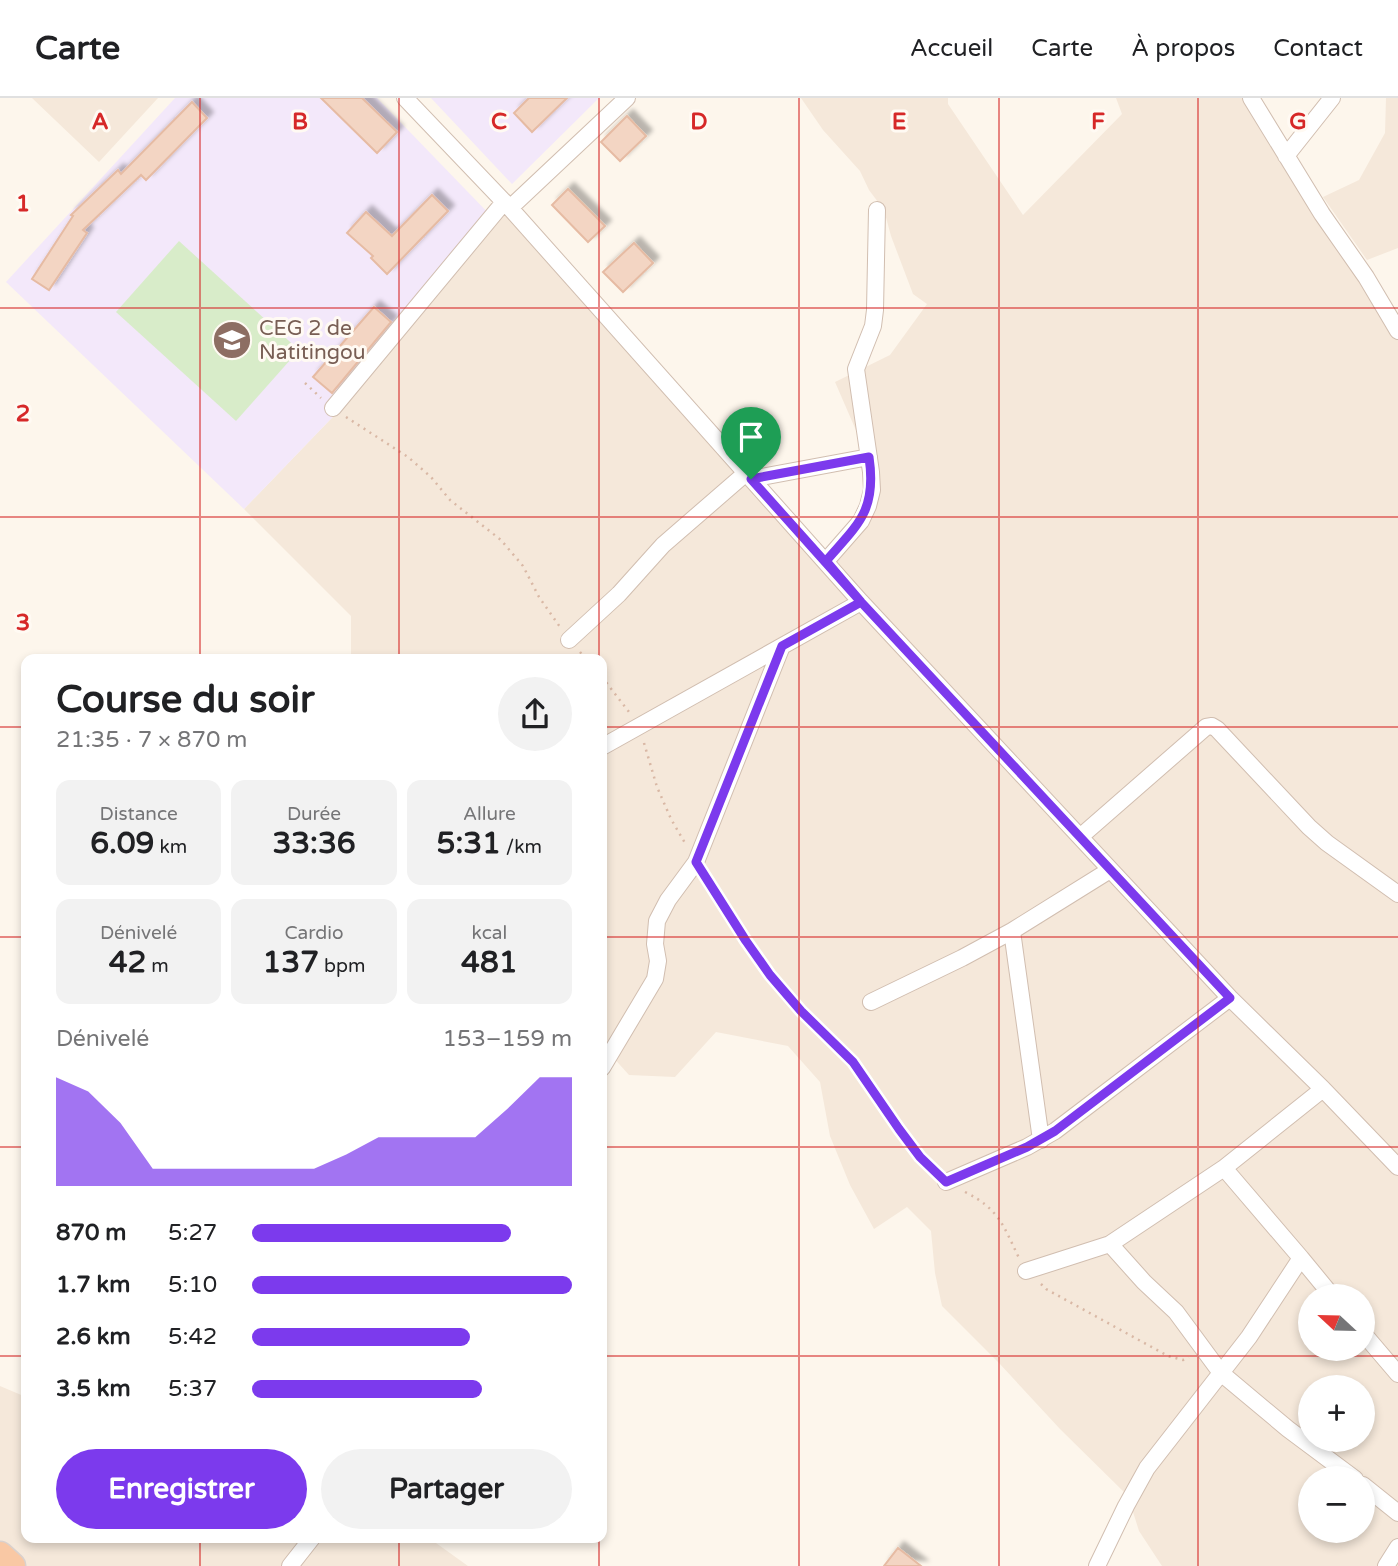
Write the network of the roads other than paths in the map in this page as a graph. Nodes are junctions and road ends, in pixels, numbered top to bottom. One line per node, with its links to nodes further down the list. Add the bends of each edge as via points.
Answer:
1 (405, 98): 6 (street)
2 (627, 98): 6 (street)
3 (1251, 98): 5 (street)
4 (1332, 98): 5 (street)
5 (1286, 156): 8 (street)
6 (507, 205): 9 (street); 11 (street)
7 (877, 210): 10 (street, via 876,310 856,369)
8 (1398, 331)
9 (333, 408)
10 (869, 457): 11 (street); 12 (street, via 872,490 868,506 861,521)
11 (748, 476): 12 (street); 14 (street, via 663,545)
12 (826, 561): 13 (street)
13 (861, 602): 15 (street); 17 (street)
14 (569, 640)
15 (782, 646): 16 (street); 23 (street, via 696,862 657,921 655,979)
16 (607, 744)
17 (1080, 837): 18 (street); 19 (street, via 1212,726 1309,827)
18 (1110, 870): 20 (street); 21 (street)
19 (1398, 894)
20 (1012, 931): 22 (street); 25 (street)
21 (1230, 998): 24 (street); 25 (street)
22 (871, 1002)
23 (607, 1060)
24 (1323, 1089): 26 (street); 27 (street)
25 (1041, 1140): 28 (street)
26 (1398, 1167)
27 (1224, 1168): 29 (street); 30 (street)
28 (946, 1182)
29 (1110, 1244): 31 (street); 34 (street, via 1176,1312)
30 (1301, 1258): 32 (street); 34 (street)
31 (1026, 1271)
32 (1322, 1284)
33 (1376, 1348): 35 (street)
34 (1221, 1373): 36 (street); 44 (street, via 1147,1468)
35 (1398, 1374)
36 (1338, 1466)
37 (1375, 1495): 38 (street)
38 (1398, 1513)
39 (308, 1543): 43 (street)
40 (1398, 1548): 45 (street)
41 (0, 1555): 42 (highway)
42 (12, 1566)
43 (290, 1566)
44 (1097, 1566)
45 (1386, 1566)

